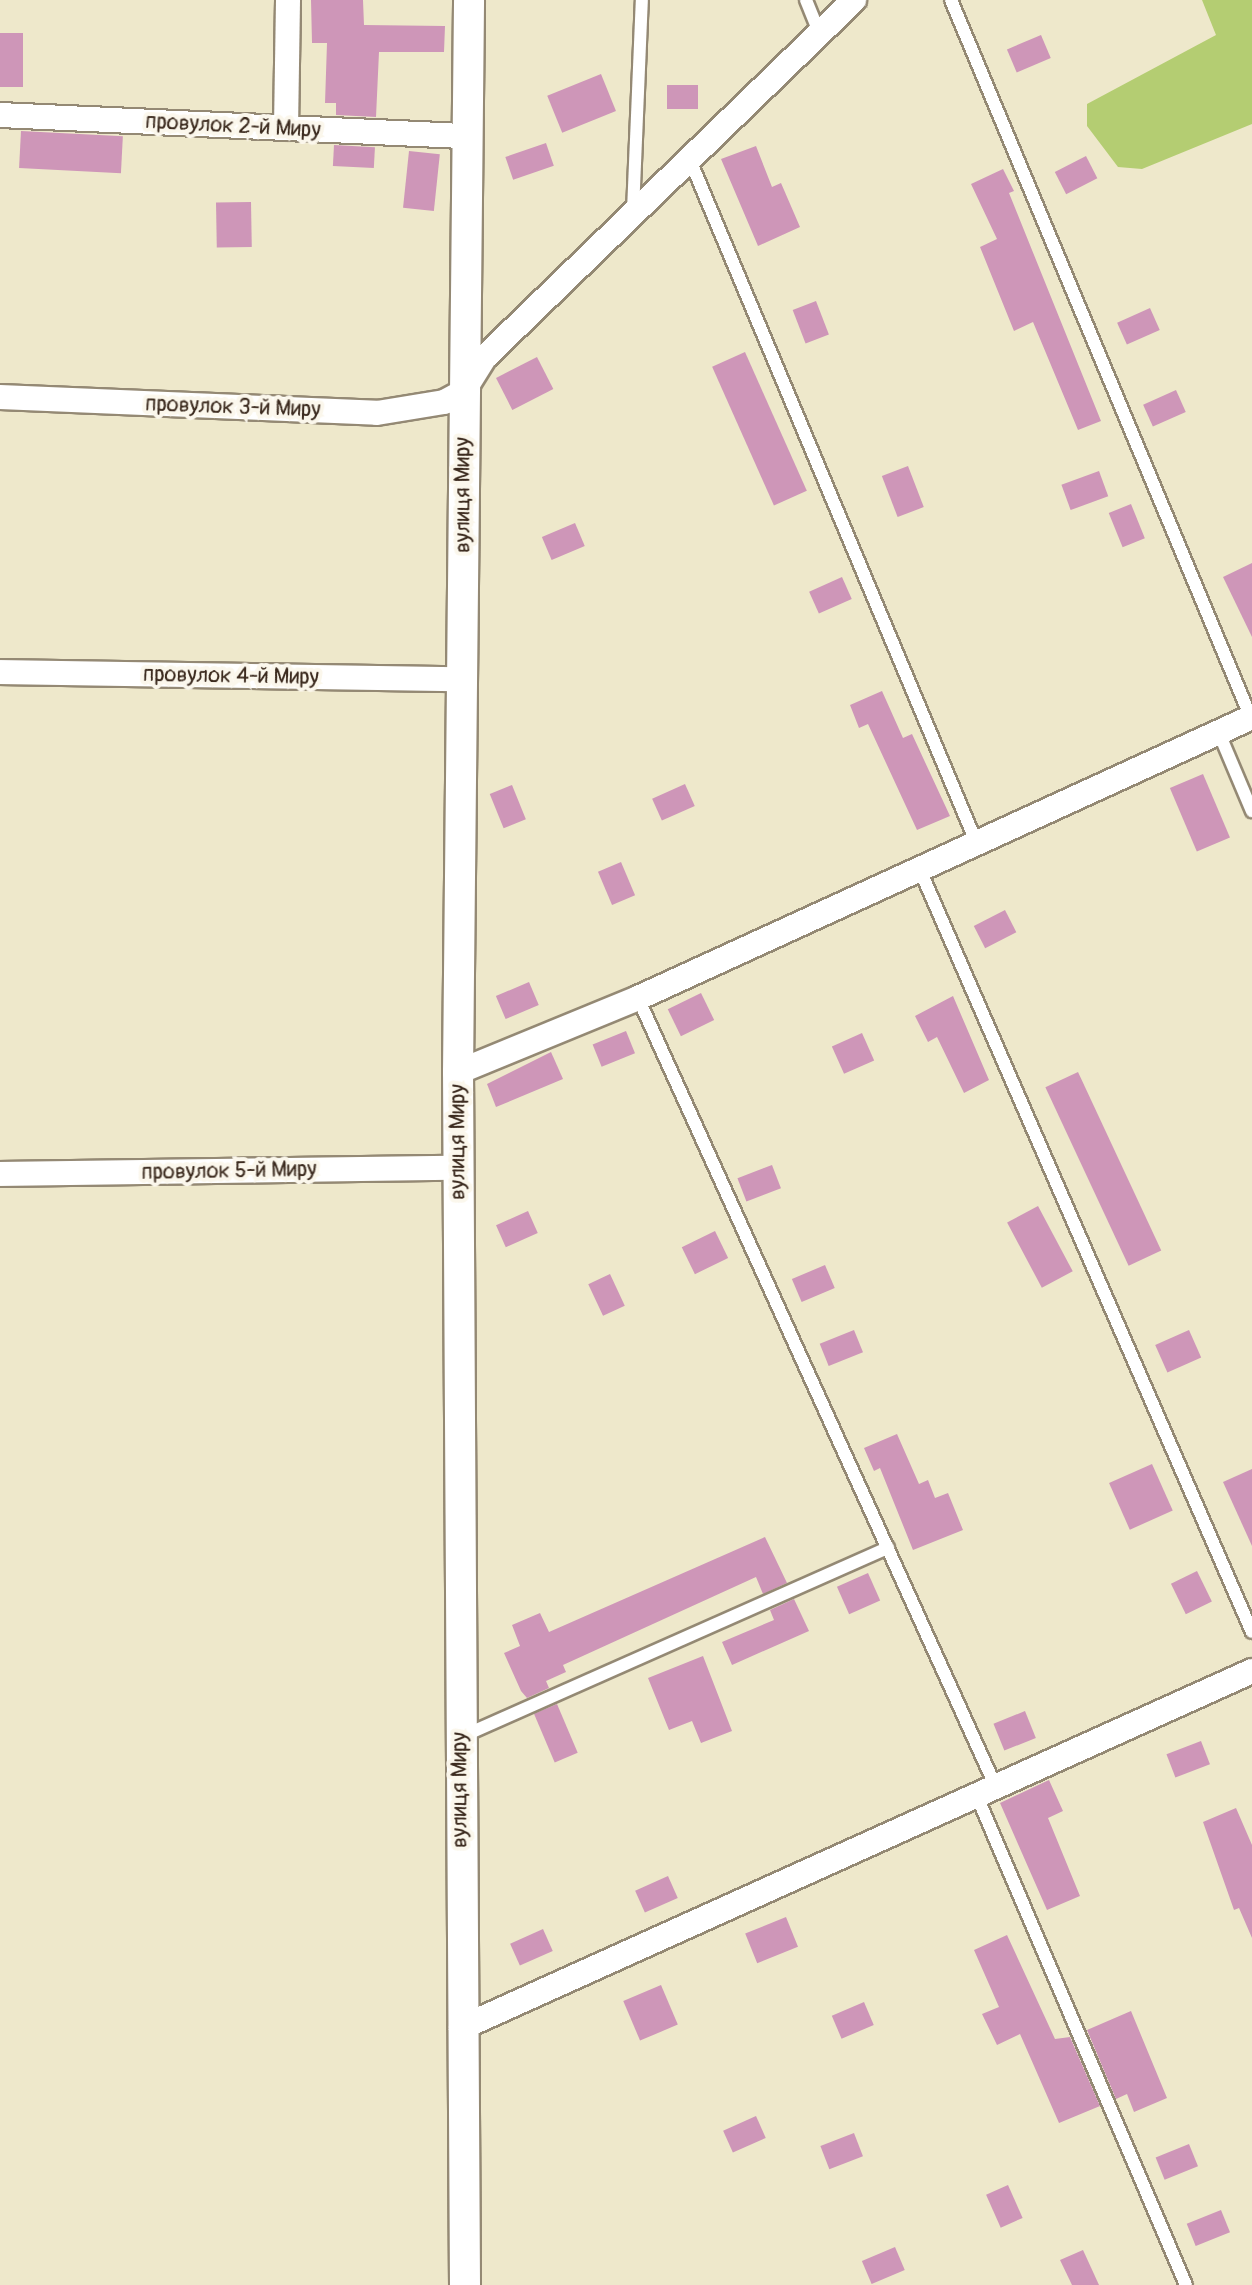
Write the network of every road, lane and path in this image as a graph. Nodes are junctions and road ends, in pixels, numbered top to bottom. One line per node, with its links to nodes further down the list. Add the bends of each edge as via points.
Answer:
1 (288, 0): 9 (street)
2 (469, 0): 10 (street, вулиця Миру)
3 (642, 0): 12 (lane)
4 (806, 0): 7 (lane)
5 (854, 0): 7 (street)
6 (951, 0): 17 (lane)
7 (820, 35): 11 (street)
8 (0, 115): 9 (street, провулок 2-й Миру)
9 (286, 128): 10 (street, провулок 2-й Миру)
10 (466, 136): 13 (street, вулиця Миру)
11 (690, 160): 12 (street); 20 (lane)
12 (633, 214): 13 (street, via 484,358)
13 (463, 392): 14 (street, провулок 3-й Миру, via 425,409 377,413); 16 (street, вулиця Миру)
14 (0, 397)
15 (0, 672): 16 (street, провулок 4-й Миру)
16 (461, 679): 23 (street, вулиця Миру)
17 (1251, 718): 18 (street)
18 (1219, 733): 19 (lane); 20 (street)
19 (1252, 811)
20 (977, 844): 21 (street)
21 (920, 870): 22 (street); 27 (lane)
22 (638, 998): 23 (street); 26 (lane)
23 (458, 1072): 24 (street, вулиця Миру)
24 (458, 1168): 25 (street, провулок 5-й Миру); 29 (street, вулиця Миру)
25 (0, 1174)
26 (888, 1548): 29 (lane); 30 (lane)
27 (1252, 1632)
28 (1252, 1671): 30 (street)
29 (460, 1737): 31 (street, вулиця Миру)
30 (985, 1789): 31 (street); 33 (lane)
31 (461, 2028): 32 (street, вулиця Миру)
32 (465, 2285)
33 (1186, 2285)

